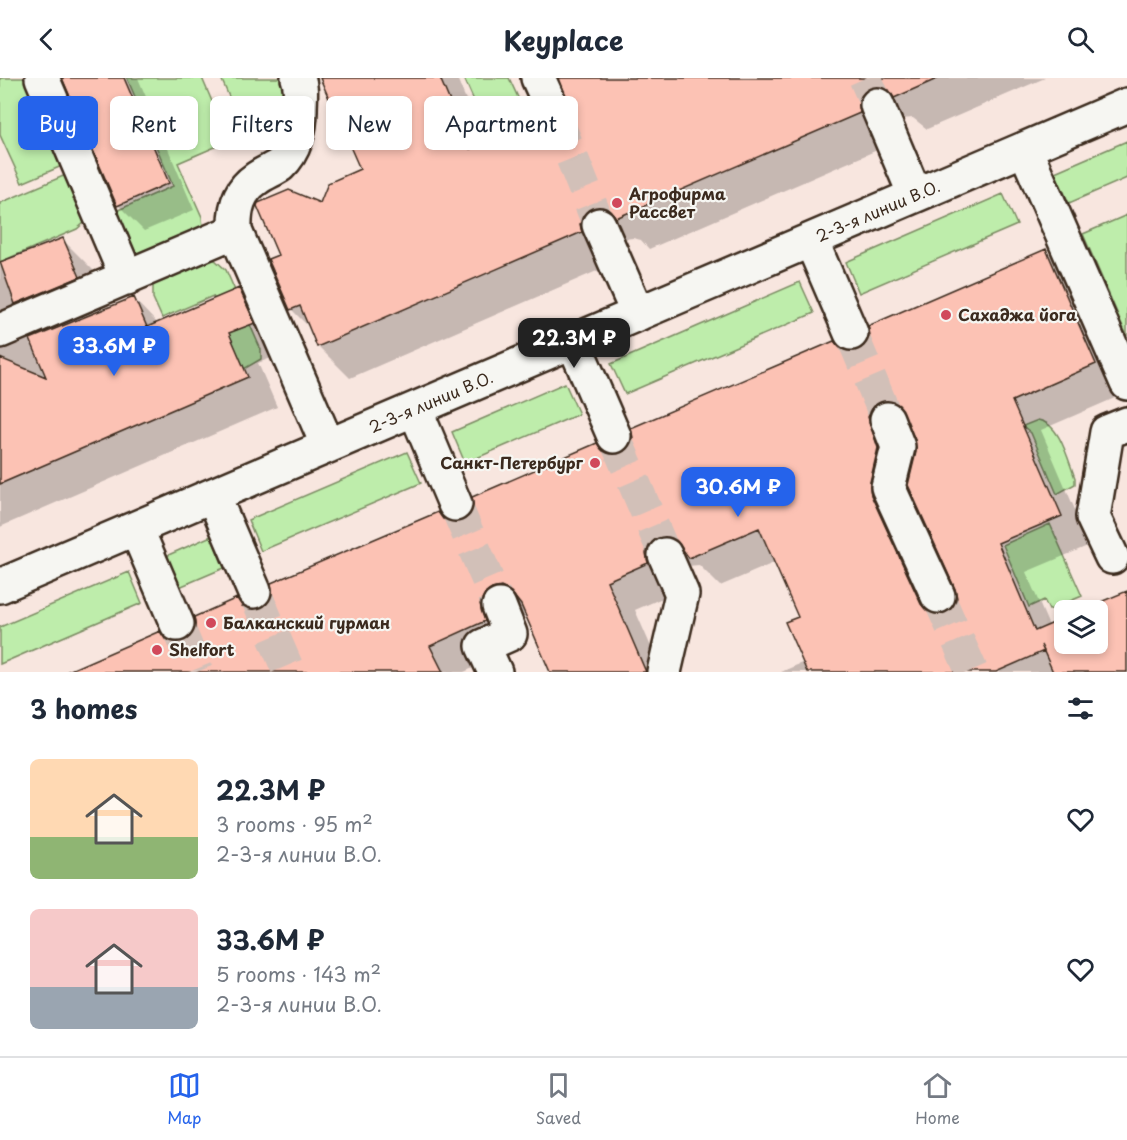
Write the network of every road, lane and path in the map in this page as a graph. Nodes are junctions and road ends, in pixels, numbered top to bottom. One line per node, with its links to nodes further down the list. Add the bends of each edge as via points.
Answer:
1 (42, 78): 12 (street)
2 (298, 78): 10 (street, via 297,141 281,164 241,194 234,215)
3 (538, 78): 4 (street)
4 (546, 96)
5 (876, 105): 8 (street)
6 (1127, 105): 7 (street, 2-3-я линии В.О.)
7 (1025, 149): 8 (street, 2-3-я линии В.О.); 17 (street)
8 (915, 195): 11 (street, 2-3-я линии В.О.)
9 (599, 225): 13 (street)
10 (235, 231): 12 (street); 22 (street)
11 (811, 240): 13 (street, 2-3-я линии В.О.); 15 (street)
12 (127, 278): 14 (street)
13 (638, 314): 16 (street, 2-3-я линии В.О.)
14 (0, 331)
15 (851, 333)
16 (573, 341): 18 (street, 2-3-я линии В.О.); 21 (street)
17 (1127, 383)
18 (415, 409): 22 (street, 2-3-я линии В.О.); 24 (street)
19 (887, 419): 30 (street, via 898,447 888,487)
20 (1127, 424): 27 (street, via 1107,432 1093,517)
21 (614, 436)
22 (328, 446): 23 (street, 2-3-я линии В.О.)
23 (213, 495): 25 (street, 2-3-я линии В.О.); 29 (street)
24 (455, 504)
25 (136, 528): 28 (street, 2-3-я линии В.О.); 32 (street)
26 (665, 555): 34 (street, via 682,594)
27 (1112, 557)
28 (0, 586)
29 (254, 591)
30 (938, 596)
31 (499, 606): 33 (street, via 510,634 483,645)
32 (177, 624)
33 (495, 672)
34 (664, 672)

